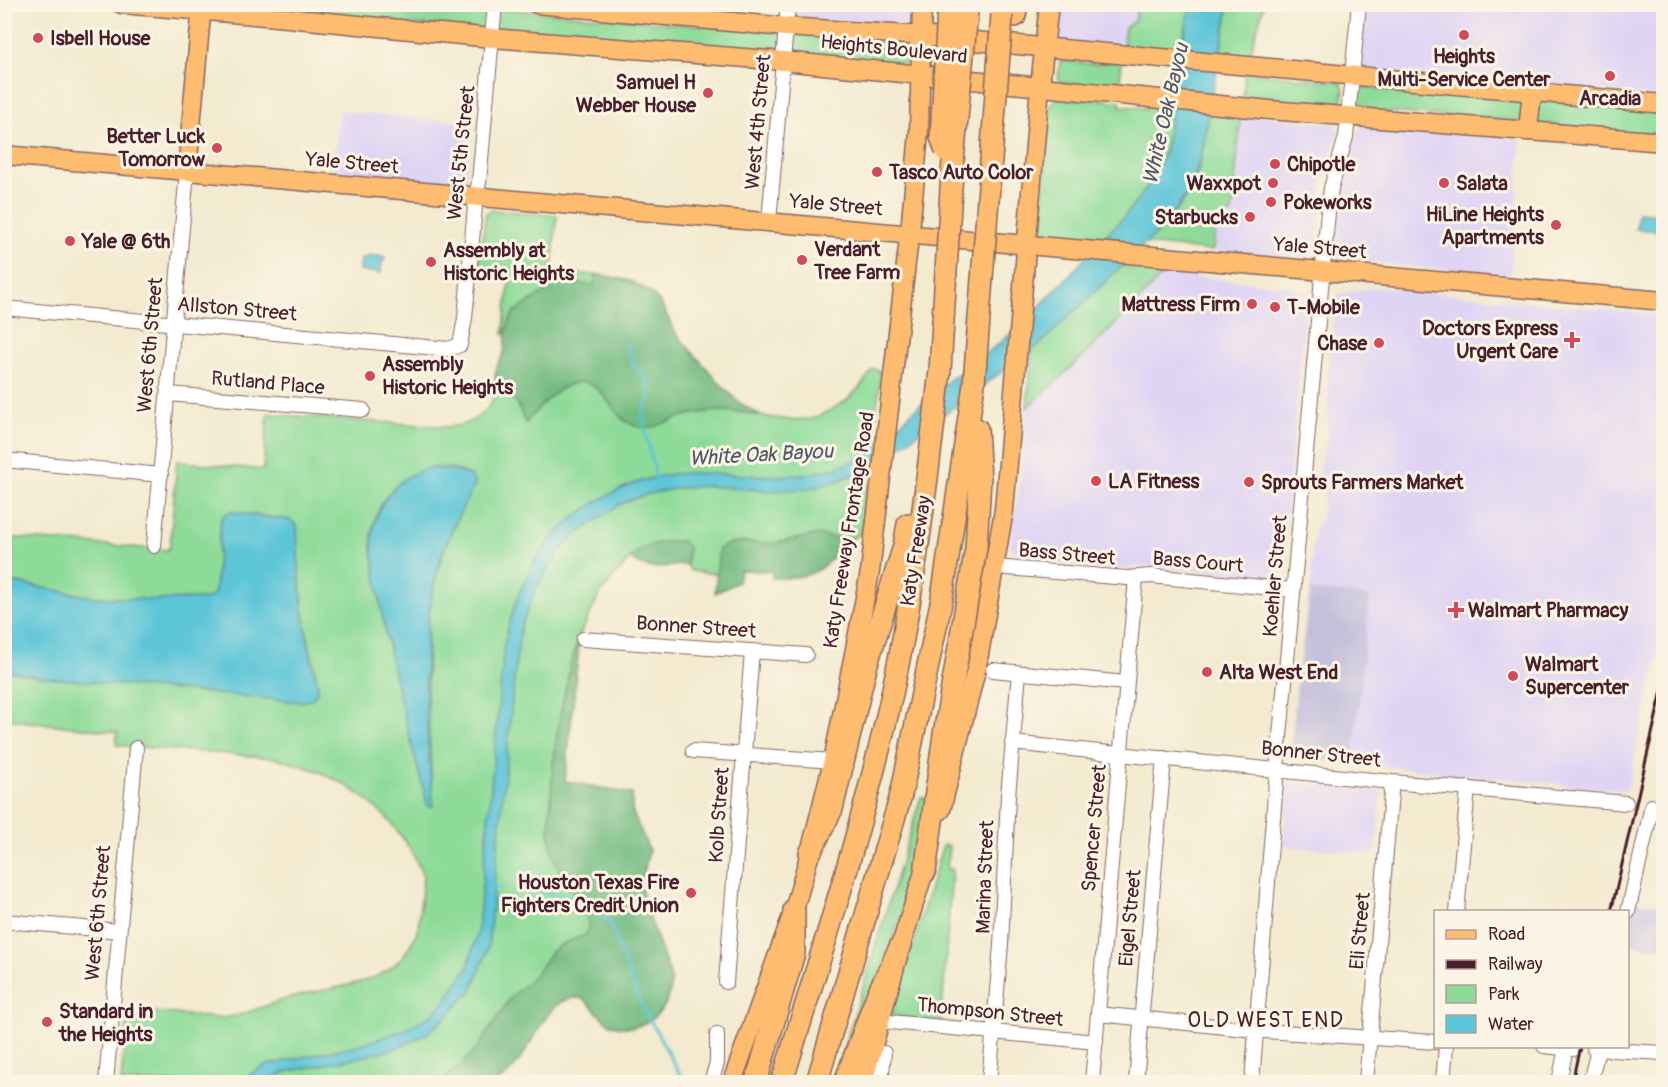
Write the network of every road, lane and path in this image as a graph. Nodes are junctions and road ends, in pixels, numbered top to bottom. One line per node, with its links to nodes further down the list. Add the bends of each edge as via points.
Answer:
1 (121, 4): 8 (main road, Heights Boulevard)
2 (495, 4): 13 (street, West 5th Street)
3 (536, 4): 11 (main road, Heights Boulevard)
4 (788, 4): 11 (street, West 4th Street)
5 (922, 4): 12 (main road, Katy Freeway Frontage Road)
6 (1049, 4): 14 (main road)
7 (1359, 4): 17 (street, Koehler Street)
8 (202, 8): 13 (main road, Heights Boulevard); 25 (main road, West 6th Street)
9 (958, 8): 35 (highway, Katy Freeway, bridge, via 941,138 952,172)
10 (1009, 10): 36 (highway, Katy Freeway, bridge, via 995,101)
11 (786, 27): 12 (main road, Heights Boulevard); 15 (street, West 4th Street)
12 (921, 36): 14 (main road, Heights Boulevard); 16 (main road, Katy Freeway Frontage Road)
13 (492, 38): 15 (main road, Heights Boulevard); 26 (street, West 5th Street)
14 (1045, 49): 17 (main road, Heights Boulevard); 18 (main road)
15 (783, 61): 16 (main road, Heights Boulevard); 27 (street, West 4th Street)
16 (919, 74): 18 (main road, Heights Boulevard); 28 (main road, Katy Freeway Frontage Road, via 919,132)
17 (1353, 75): 19 (main road, Heights Boulevard); 21 (street, Koehler Street)
18 (1040, 86): 21 (main road, Heights Boulevard); 29 (main road)
19 (1532, 91): 20 (main road, Heights Boulevard); 22 (main road)
20 (1664, 104)
21 (1348, 116): 22 (main road, Heights Boulevard); 30 (street, Koehler Street, via 1331,188)
22 (1528, 131): 23 (main road, Heights Boulevard)
23 (1664, 142)
24 (4, 155): 25 (main road, Yale Street)
25 (187, 171): 26 (main road, Yale Street); 33 (street, West 6th Street)
26 (476, 196): 27 (main road, Yale Street); 34 (street, West 5th Street)
27 (769, 221): 28 (main road, Yale Street)
28 (910, 234): 29 (main road, Yale Street); 57 (main road, Katy Freeway Frontage Road, via 870,572)
29 (1027, 244): 30 (main road, Yale Street); 42 (main road, via 1010,452)
30 (1323, 270): 31 (main road, Yale Street); 44 (street, Koehler Street)
31 (1664, 301)
32 (4, 308): 33 (street, Allston Street)
33 (174, 322): 34 (street, Allston Street, via 448,349 460,345); 37 (street, West 6th Street)
34 (462, 340)
35 (940, 371): 63 (highway, via 904,546 866,667 832,808); 90 (highway, Katy Freeway, via 921,528 892,693 863,811)
36 (974, 384): 64 (highway, via 980,479 976,548); 91 (highway, Katy Freeway, via 942,598 901,795)
37 (168, 393): 38 (street, Rutland Place); 40 (street, West 6th Street)
38 (363, 410)
39 (4, 460): 40 (street)
40 (161, 476): 41 (street, West 6th Street)
41 (154, 546)
42 (995, 567): 43 (street, Bass Street); 64 (main road, via 977,666)
43 (1136, 578): 44 (street, Bass Court, via 1151,576); 50 (street, Spencer Street)
44 (1293, 590): 58 (street, Koehler Street)
45 (583, 639): 46 (street, Bonner Street)
46 (752, 651): 47 (street, Bonner Street); 55 (street, Kolb Street)
47 (806, 655)
48 (993, 670): 49 (street)
49 (1019, 673): 50 (street); 51 (street, Marina Street)
50 (1126, 683): 54 (street, Spencer Street)
51 (1012, 743): 54 (street, Bonner Street); 76 (street, Marina Street, via 1006,876)
52 (136, 748): 69 (street, West 6th Street)
53 (693, 751): 55 (street)
54 (1120, 753): 56 (street, Bonner Street); 72 (street, Spencer Street)
55 (743, 754): 57 (street); 71 (street, Kolb Street)
56 (1164, 758): 58 (street, Bonner Street); 73 (street, Eigel Street)
57 (833, 761): 63 (main road, Katy Freeway Frontage Road)
58 (1277, 769): 59 (street, Bonner Street); 75 (street, Koehler Street)
59 (1392, 782): 60 (street, Bonner Street); 78 (street, Eli Street)
60 (1468, 788): 61 (street, Bonner Street); 66 (street)
61 (1626, 803)
62 (1654, 806): 67 (street)
63 (810, 853): 65 (main road, Katy Freeway Frontage Road)
64 (925, 872): 70 (main road)
65 (794, 910): 88 (main road, Katy Freeway Frontage Road); 89 (highway, via 794,953)
66 (1457, 910)
67 (1628, 910)
68 (4, 921): 69 (street)
69 (119, 931): 86 (street, West 6th Street)
70 (901, 945): 74 (main road); 92 (highway, via 878,993)
71 (726, 982)
72 (1098, 1014): 73 (street); 79 (street, Spencer Street)
73 (1142, 1017): 75 (street); 97 (street, Eigel Street)
74 (880, 1021): 76 (street, Thompson Street); 93 (main road)
75 (1257, 1030): 78 (street); 98 (street, Koehler Street)
76 (992, 1033): 79 (street, Thompson Street); 95 (street, Marina Street)
77 (717, 1034): 87 (street, via 717,1062)
78 (1370, 1040): 80 (street); 99 (street, Eli Street)
79 (1096, 1042): 96 (street, Spencer Street)
80 (1434, 1042)
81 (1446, 1048): 100 (street)
82 (1570, 1048): 101 (street)
83 (1597, 1048): 85 (street); 102 (street)
84 (884, 1053): 94 (street)
85 (1664, 1053)
86 (106, 1083)
87 (711, 1083)
88 (732, 1083)
89 (756, 1083)
90 (782, 1083)
91 (817, 1083)
92 (845, 1083)
93 (863, 1083)
94 (881, 1083)
95 (989, 1083)
96 (1092, 1083)
97 (1136, 1083)
98 (1252, 1083)
99 (1366, 1083)
100 (1443, 1083)
101 (1558, 1083)
102 (1590, 1083)

